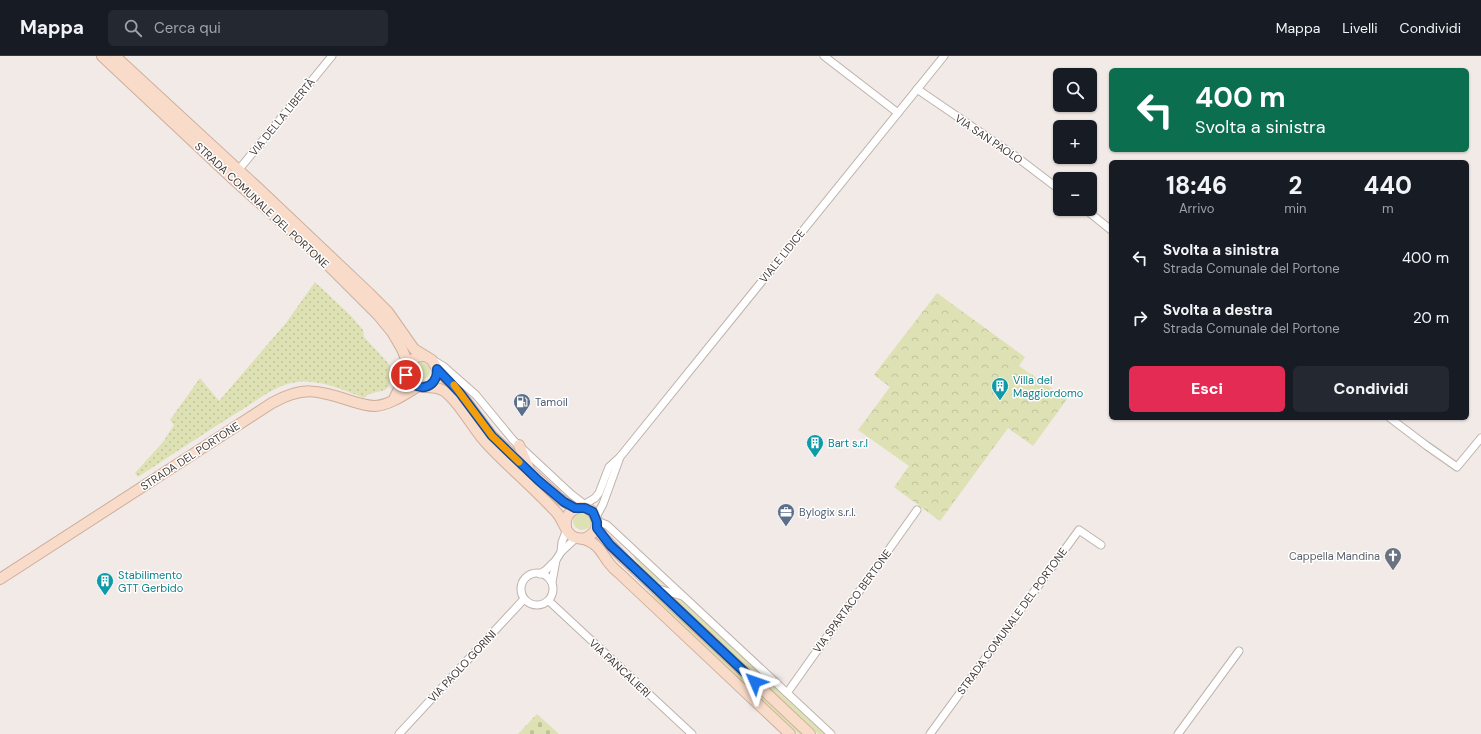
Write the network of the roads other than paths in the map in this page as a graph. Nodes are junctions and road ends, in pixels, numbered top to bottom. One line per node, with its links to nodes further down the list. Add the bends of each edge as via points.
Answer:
1 (102, 56): 8 (street, STRADA COMUNALE DEL PORTONE)
2 (115, 56): 8 (street, STRADA COMUNALE DEL PORTONE)
3 (332, 56): 8 (street, VIA DELLA LIBERTÀ)
4 (944, 56): 6 (street, VIALE LIDICE)
5 (825, 57): 7 (street)
6 (917, 89): 7 (street, VIALE LIDICE); 9 (street, VIA SAN PAOLO)
7 (898, 113): 22 (street, VIALE LIDICE)
8 (235, 174): 12 (street, STRADA COMUNALE DEL PORTONE, via 388,312 414,349); 13 (street, STRADA COMUNALE DEL PORTONE, via 378,315 392,332)
9 (1053, 185)
10 (1093, 216): 11 (street)
11 (1109, 228)
12 (431, 362): 13 (street, via 413,358); 15 (street, via 437,376); 20 (street, STRADA COMUNALE DEL PORTONE, via 443,366 476,395); 21 (street, STRADA COMUNALE DEL PORTONE)
13 (408, 364): 14 (street)
14 (406, 375): 16 (street); 17 (street)
15 (428, 386): 16 (street); 29 (street, via 449,394 489,447 558,514)
16 (417, 387): 17 (street)
17 (394, 399): 35 (street, STRADA DEL PORTONE, via 368,406 319,392 303,391 287,395)
18 (1393, 420): 19 (street, via 1457,466)
19 (1481, 438)
20 (519, 444): 23 (street); 24 (street, STRADA COMUNALE DEL PORTONE)
21 (509, 452): 23 (street, STRADA COMUNALE DEL PORTONE); 25 (street, STRADA COMUNALE DEL PORTONE)
22 (620, 457): 26 (street, VIALE LIDICE, via 609,467 595,498); 28 (street, VIALE LIDICE)
23 (525, 460): 24 (street, STRADA COMUNALE DEL PORTONE); 25 (street)
24 (545, 469): 26 (street, STRADA COMUNALE DEL PORTONE)
25 (530, 472): 26 (street, STRADA COMUNALE DEL PORTONE, via 560,499)
26 (580, 506): 28 (street, STRADA COMUNALE DEL PORTONE, via 589,509); 29 (street, via 567,515)
27 (917, 510): 42 (street, VIA SPARTACO BERTONE)
28 (597, 522): 30 (street, via 592,535); 37 (street, STRADA COMUNALE DEL PORTONE, via 602,536); 38 (street, STRADA COMUNALE DEL PORTONE, via 608,525)
29 (566, 528): 30 (street, via 570,535); 32 (street)
30 (580, 538): 32 (street); 45 (street, via 596,545 620,574)
31 (1101, 545): 48 (street, STRADA COMUNALE DEL PORTONE, via 1079,530)
32 (561, 552): 33 (street)
33 (556, 560): 34 (street); 36 (street)
34 (540, 574): 36 (street); 39 (street, via 528,576 522,583)
35 (0, 579)
36 (552, 582): 40 (street, via 553,592)
37 (654, 587): 38 (street, STRADA COMUNALE DEL PORTONE); 46 (street, STRADA COMUNALE DEL PORTONE)
38 (684, 597): 42 (street, STRADA COMUNALE DEL PORTONE)
39 (524, 599): 40 (street, via 538,606); 43 (street, VIA PAOLO GORINI)
40 (549, 601): 44 (street, VIA PANCALIERI)
41 (1239, 651): 49 (street)
42 (787, 692): 47 (street, STRADA COMUNALE DEL PORTONE)
43 (399, 734)
44 (692, 734)
45 (790, 734)
46 (810, 734)
47 (831, 734)
48 (930, 734)
49 (1178, 734)

